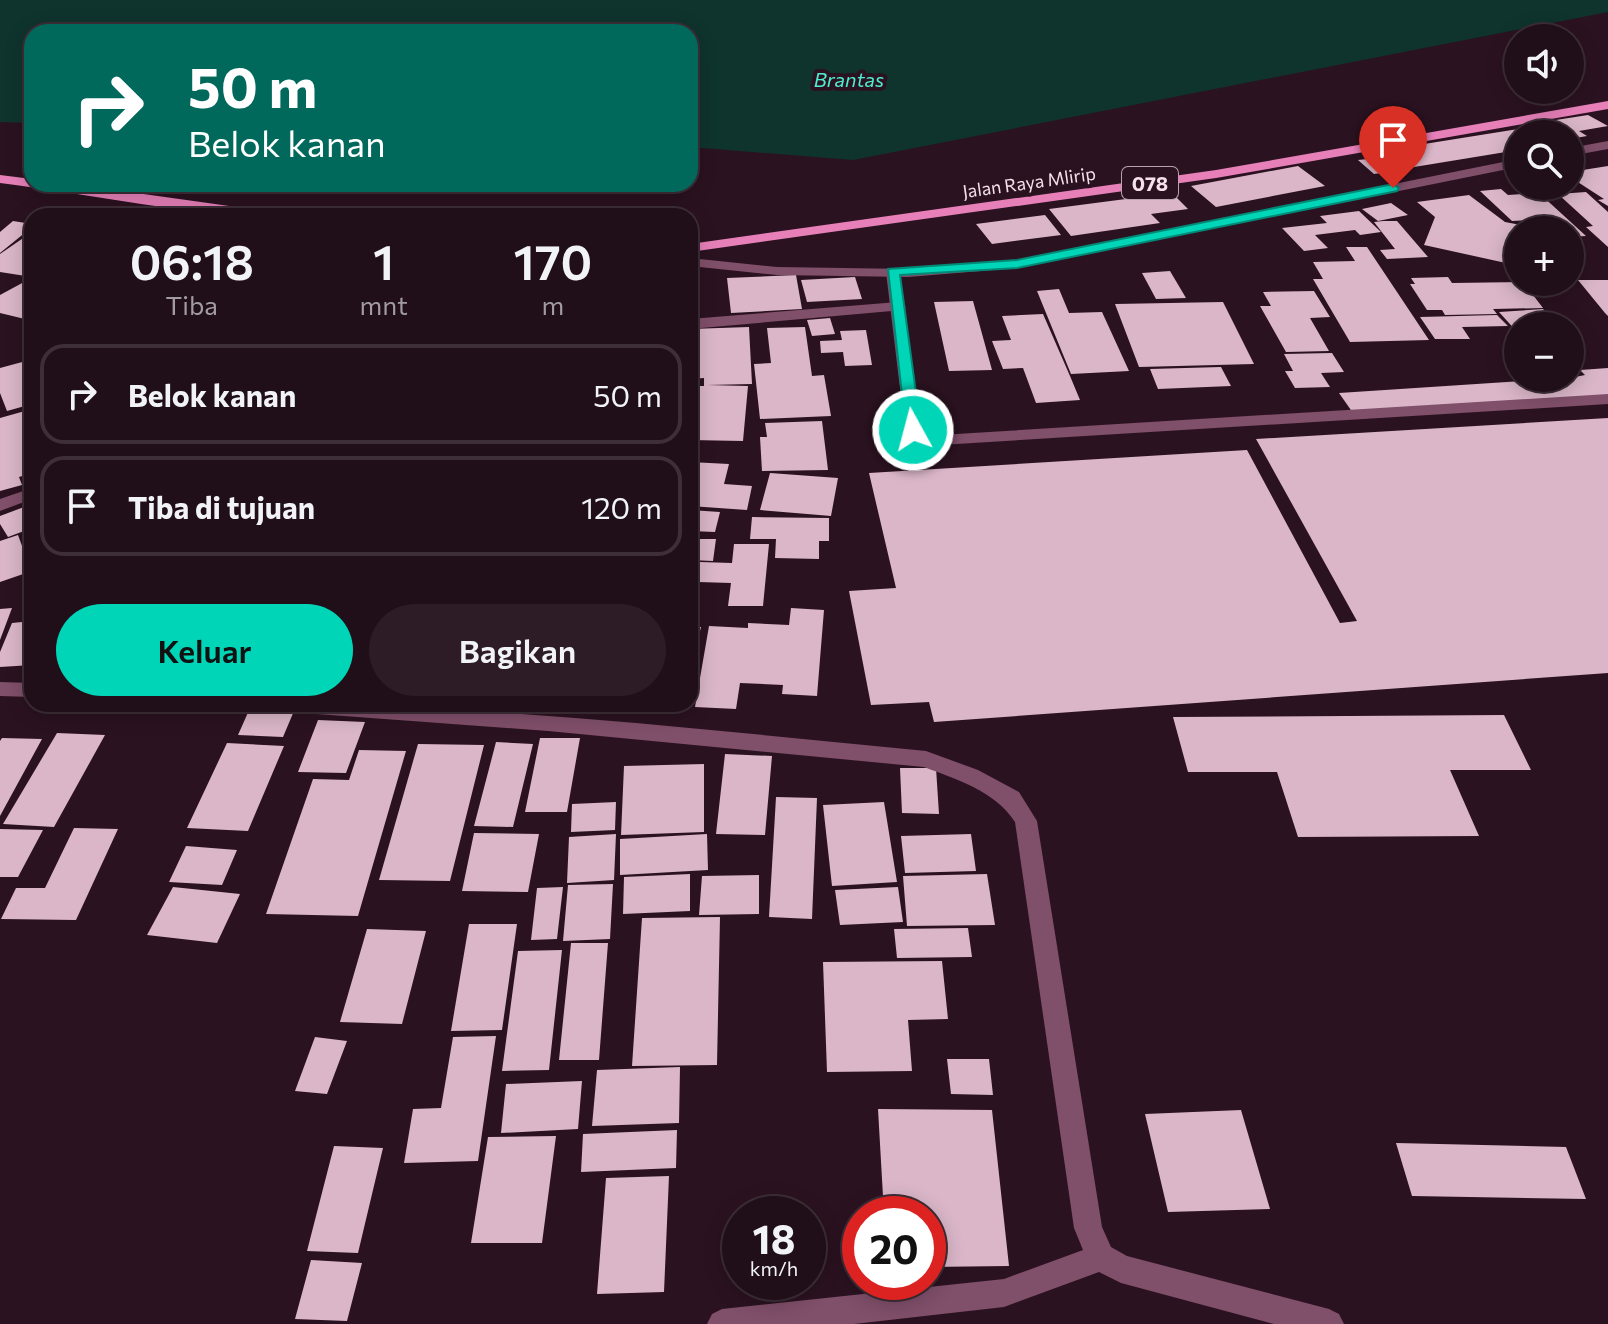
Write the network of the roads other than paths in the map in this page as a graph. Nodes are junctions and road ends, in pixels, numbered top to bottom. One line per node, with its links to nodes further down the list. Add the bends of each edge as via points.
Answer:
1 (1608, 105): 9 (main road, Jalan Raya Mlirip / 078, via 1216,174)
2 (1608, 145): 3 (street)
3 (1584, 149)
4 (1504, 166): 11 (street, via 1017,264)
5 (0, 179): 6 (main road)
6 (24, 182)
7 (100, 192): 8 (main road)
8 (216, 208)
9 (698, 247)
10 (698, 263): 11 (street, via 777,271)
11 (893, 272): 12 (street)
12 (898, 307): 13 (street); 14 (street, via 913,430 940,440)
13 (698, 323)
14 (1608, 399)
15 (24, 496): 16 (street)
16 (0, 505)
17 (0, 689): 18 (street)
18 (24, 690)
19 (391, 712): 20 (street, via 926,759 1011,798 1026,821 1088,1228)
20 (1101, 1257): 21 (street, via 1004,1293); 22 (street, via 1121,1269)
21 (722, 1324)
22 (1329, 1324)

